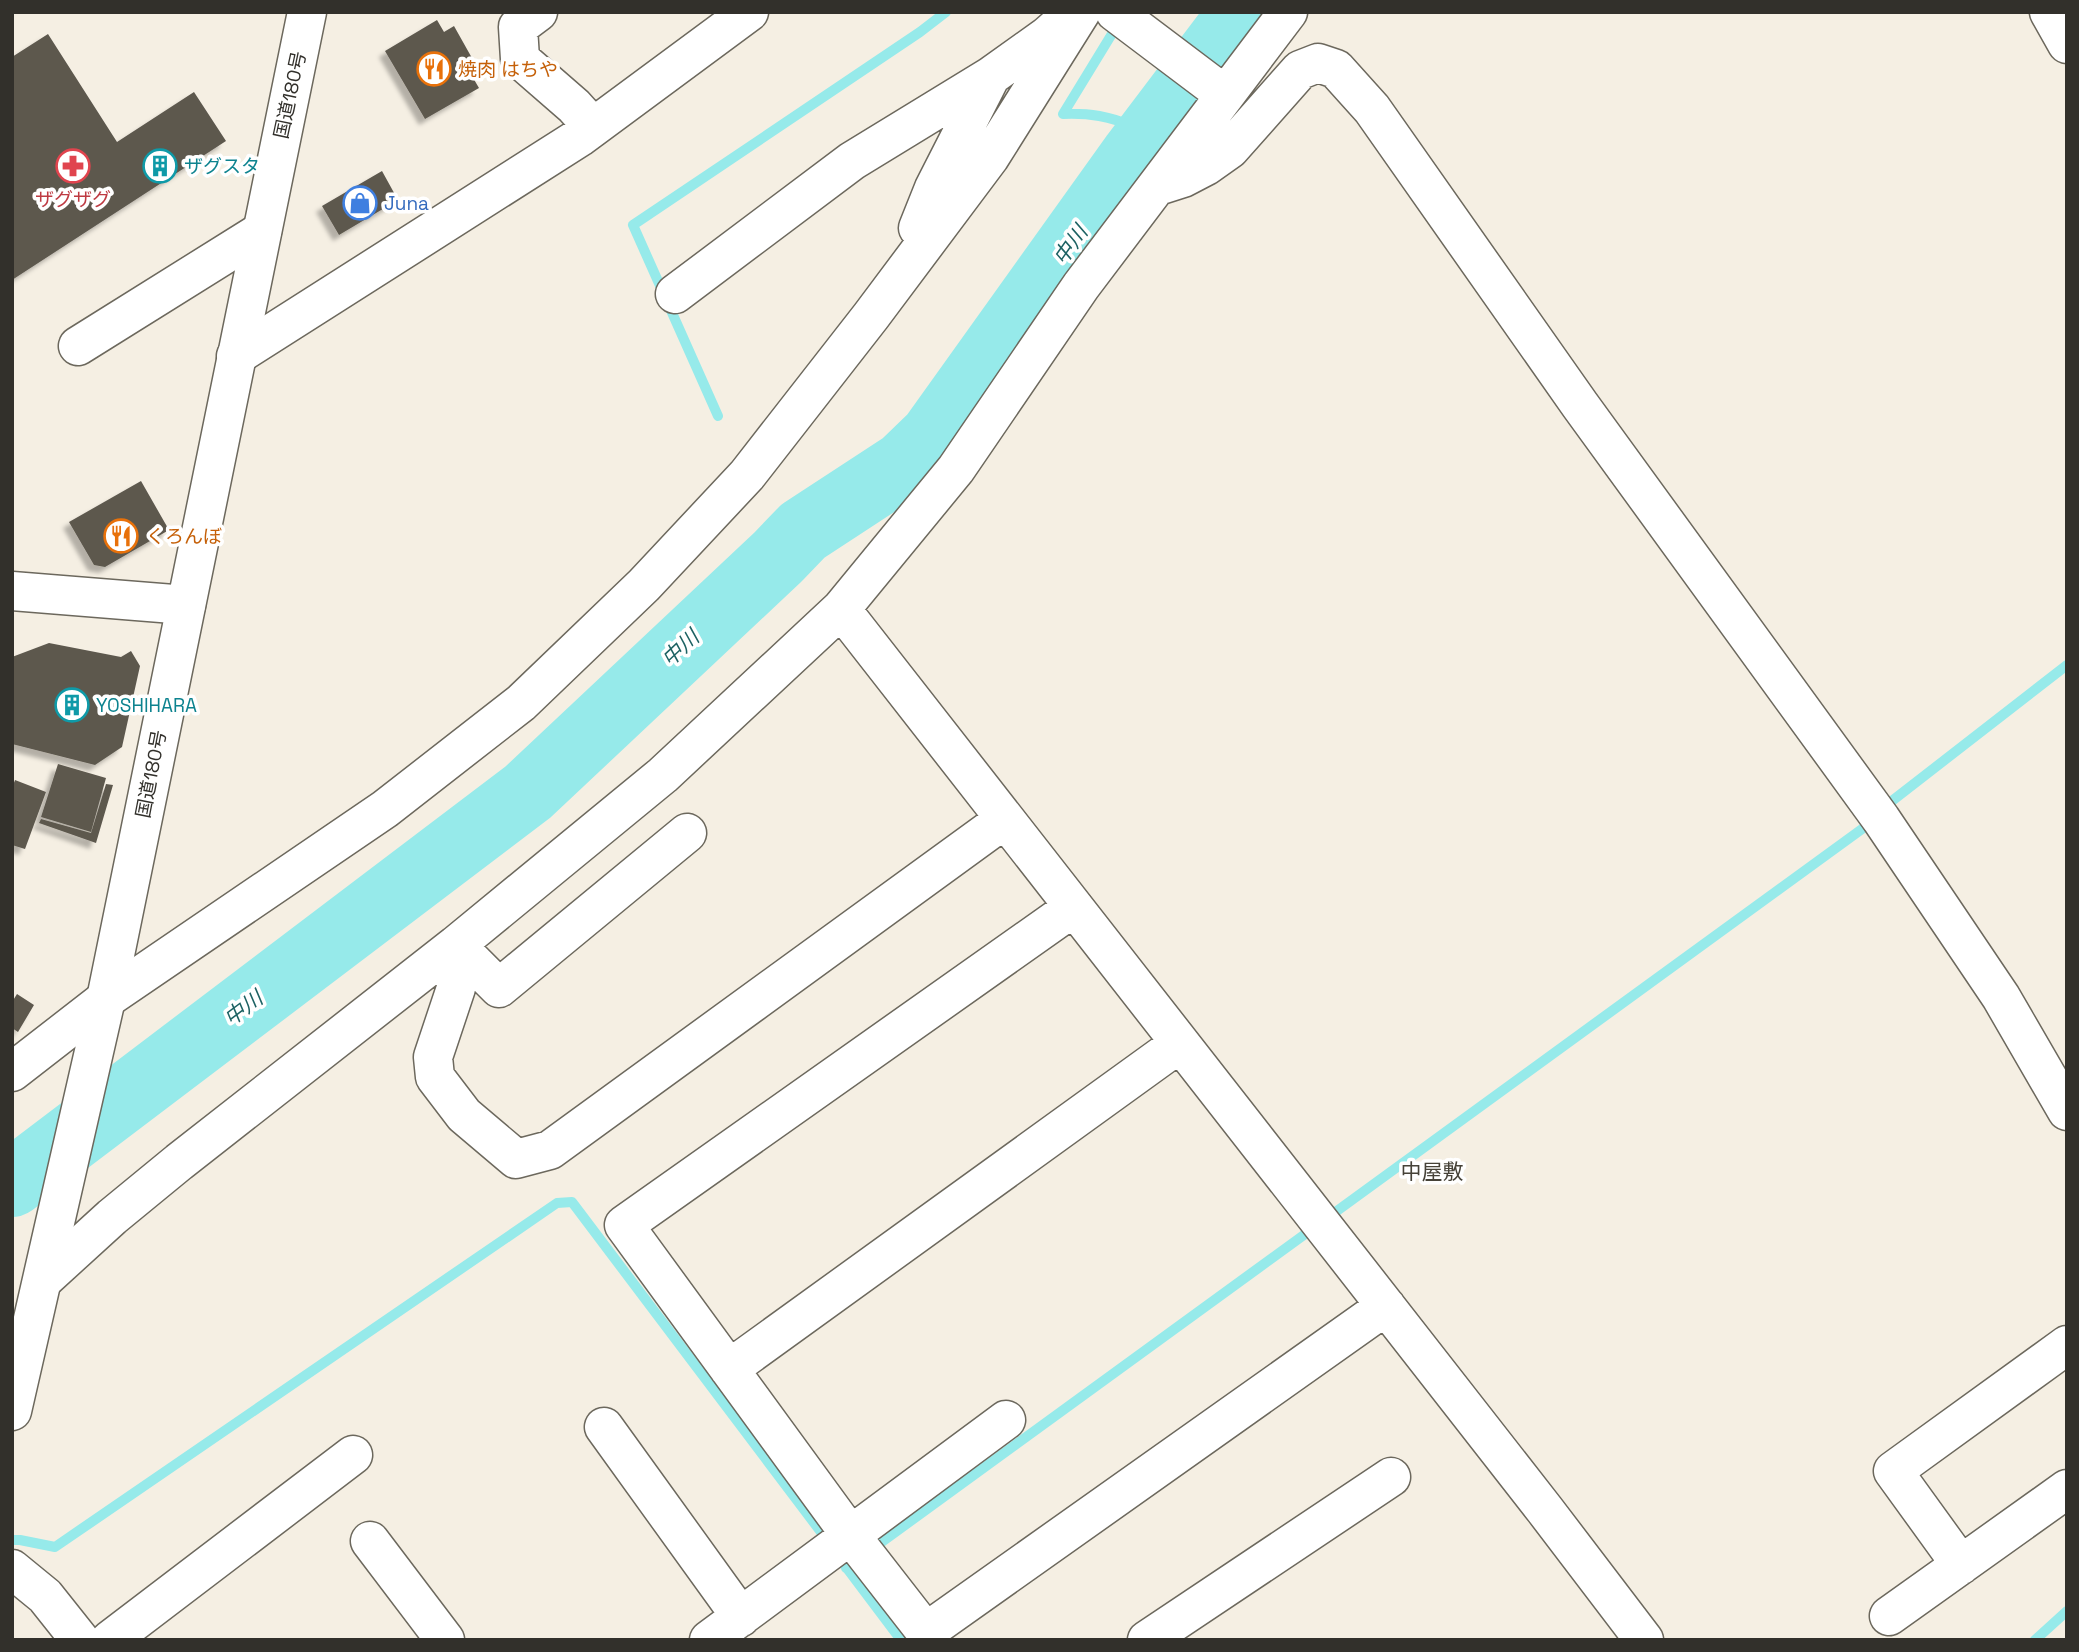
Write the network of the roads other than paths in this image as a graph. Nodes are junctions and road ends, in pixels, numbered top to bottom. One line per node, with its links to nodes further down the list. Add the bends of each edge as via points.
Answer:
1 (307, 12): 14 (main road, 国道180号)
2 (538, 12): 12 (main road, via 518,27 520,59)
3 (749, 12): 12 (main road)
4 (1073, 12): 10 (main road)
5 (1081, 12): 15 (main road, via 990,157)
6 (1115, 12): 11 (main road)
7 (1288, 12): 11 (main road)
8 (2049, 12): 9 (main road)
9 (2067, 44)
10 (991, 76): 15 (main road, via 934,188); 16 (main road, via 852,161)
11 (1226, 95): 13 (main road)
12 (593, 127): 18 (main road)
13 (1156, 187): 21 (main road, via 1081,286 956,469); 29 (main road, via 1183,178 1230,149 1300,70 1318,63 1336,69 1372,109 1580,405 1877,812 2001,997)
14 (262, 231): 17 (main road); 18 (main road, 国道180号)
15 (896, 282): 26 (main road, via 747,475 644,585 521,703 384,809)
16 (675, 294)
17 (78, 346)
18 (236, 356): 20 (main road, 国道180号)
19 (12, 591): 20 (main road)
20 (186, 605): 26 (main road, 国道180号)
21 (841, 609): 22 (main road); 25 (main road, via 663,775)
22 (1005, 819): 24 (main road); 25 (main road, via 550,1150 516,1159 464,1115 435,1077 433,1056 456,988)
23 (687, 834): 25 (main road, via 499,988)
24 (1074, 907): 27 (main road); 33 (main road, via 624,1225)
25 (456, 945): 30 (main road, via 112,1217)
26 (106, 999): 28 (main road); 30 (main road, 国道180号)
27 (1180, 1043): 31 (main road); 33 (main road)
28 (12, 1072)
29 (2067, 1111)
30 (47, 1263): 34 (main road, 国道180号)
31 (1386, 1306): 46 (main road); 52 (main road)
32 (2067, 1345): 42 (main road, via 1893,1471)
33 (729, 1368): 41 (main road)
34 (12, 1411)
35 (1006, 1420): 41 (main road)
36 (604, 1427): 45 (main road)
37 (353, 1455): 48 (main road)
38 (1391, 1477): 51 (main road)
39 (2067, 1489): 42 (main road)
40 (370, 1541): 49 (main road)
41 (849, 1549): 45 (main road); 46 (main road)
42 (1961, 1565): 44 (main road)
43 (12, 1569): 47 (main road, via 45,1596)
44 (1889, 1616)
45 (741, 1617): 50 (main road)
46 (929, 1636)
47 (80, 1640)
48 (110, 1640)
49 (445, 1640)
50 (709, 1640)
51 (1147, 1640)
52 (1644, 1640)

